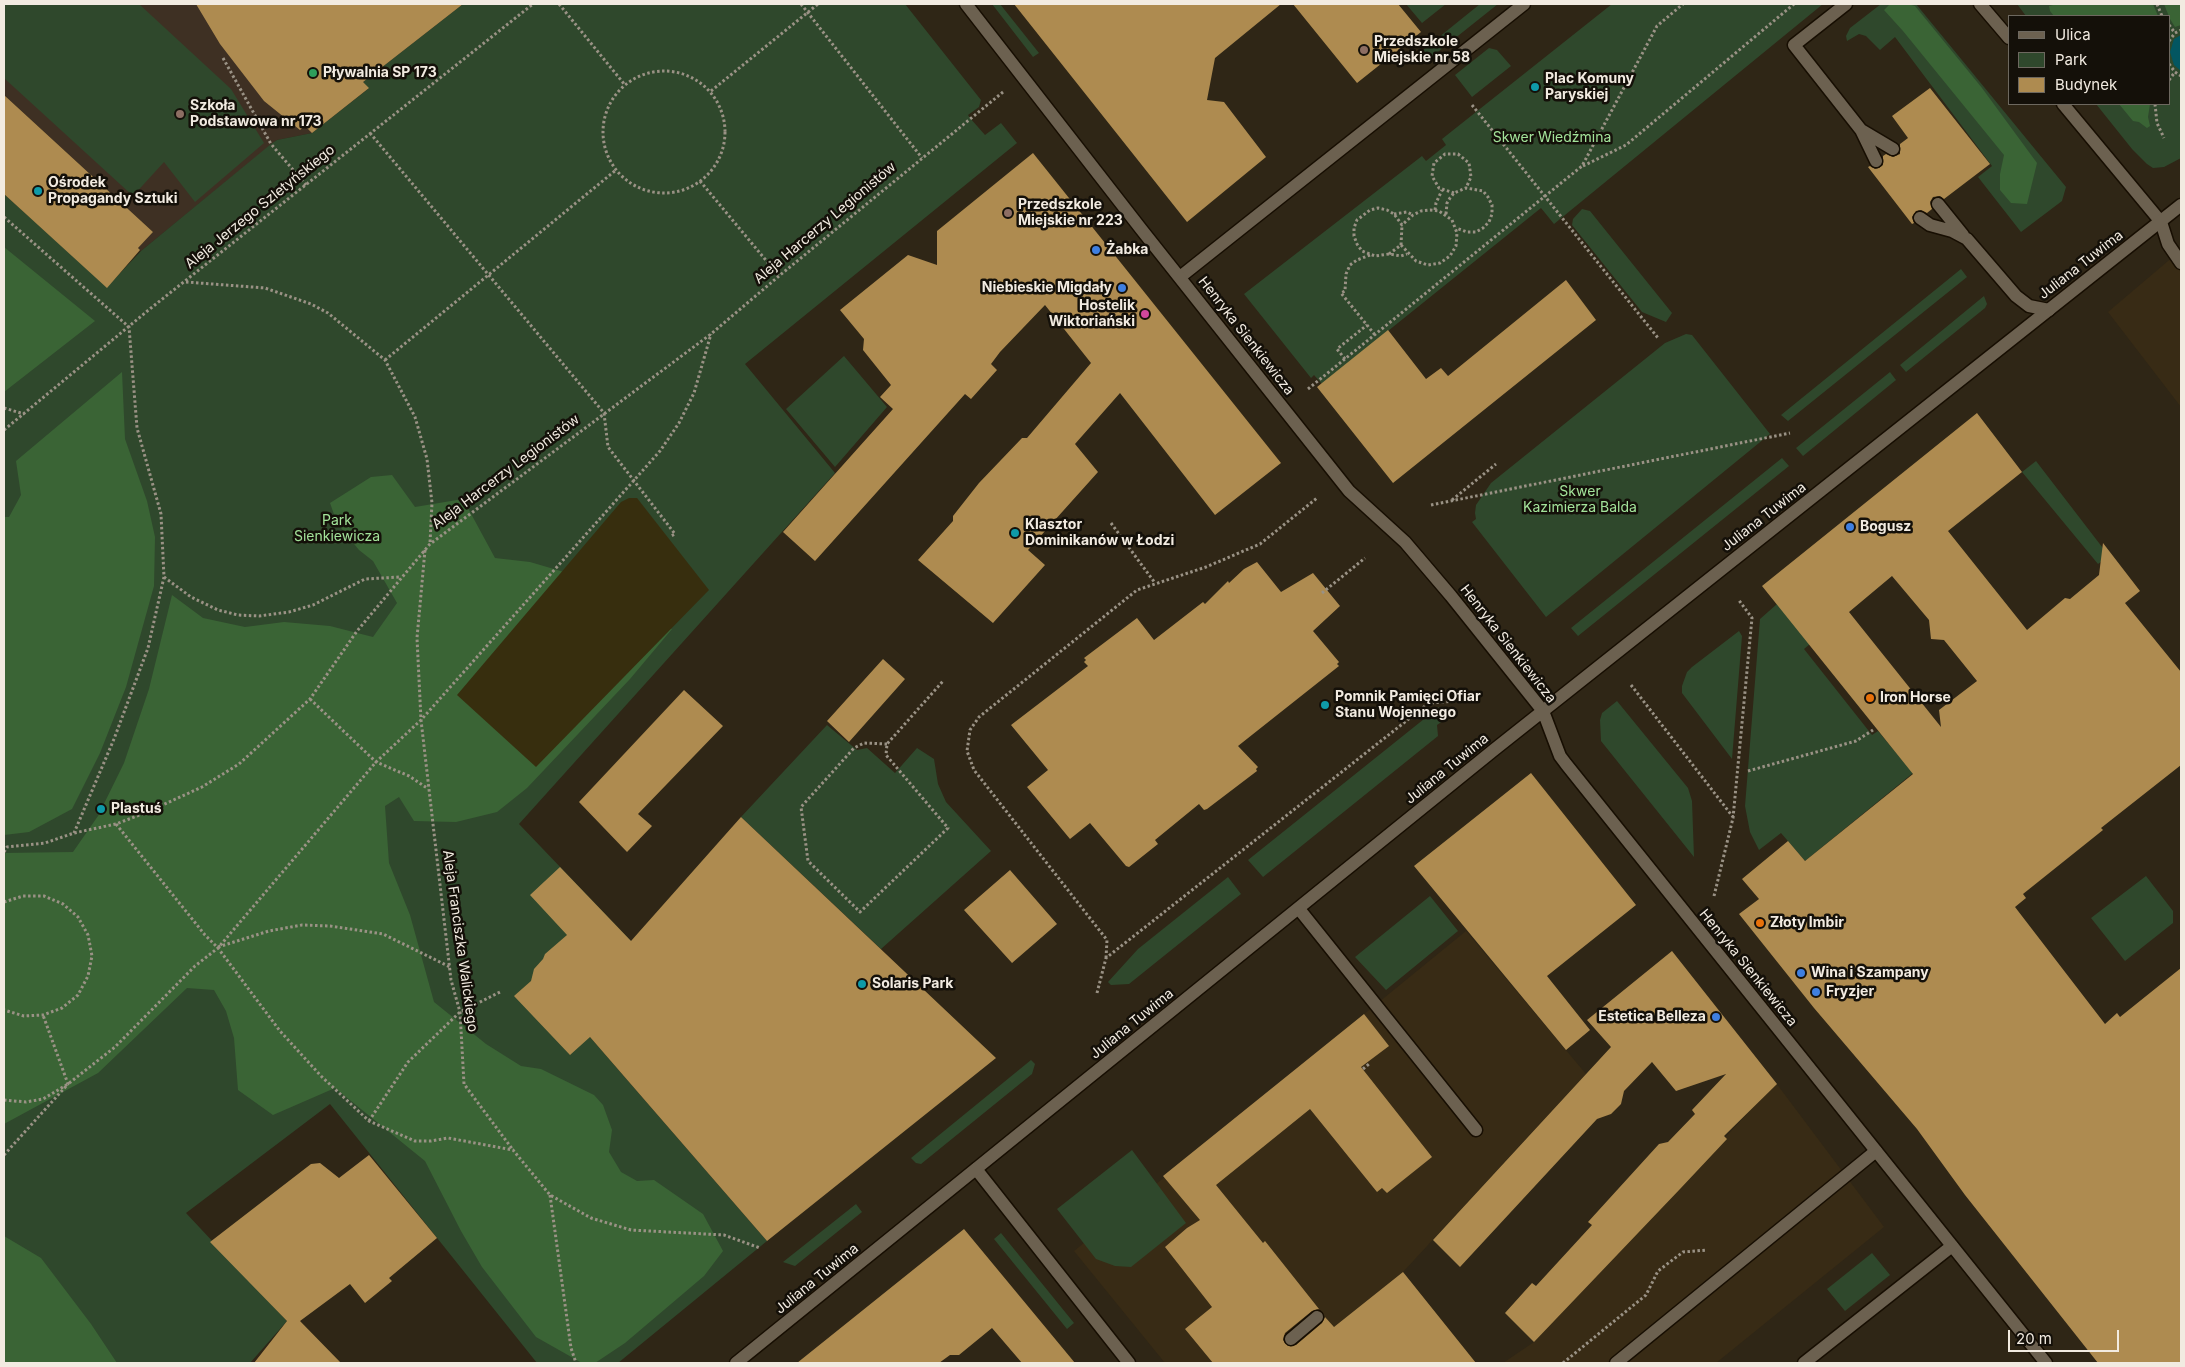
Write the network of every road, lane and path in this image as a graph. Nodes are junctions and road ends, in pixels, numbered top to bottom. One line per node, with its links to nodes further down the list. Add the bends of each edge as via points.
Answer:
1 (533, 4): 29 (path, Aleja Jerzego Szletyńskiego)
2 (559, 4): 23 (path)
3 (801, 4): 11 (path)
4 (818, 4): 11 (path)
5 (966, 4): 20 (street, Henryka Sienkiewicza)
6 (1524, 4): 61 (street)
7 (1683, 4): 34 (path, via 1657,26)
8 (1794, 4): 34 (path, via 1780,11 1754,39 1626,145)
9 (1846, 4): 28 (street, via 1794,45)
10 (1980, 4): 15 (street)
11 (807, 12): 24 (path); 32 (path)
12 (2170, 27): 14 (path)
13 (2181, 30): 14 (path)
14 (2175, 33): 16 (path)
15 (2008, 37)
16 (2170, 40)
17 (223, 58): 37 (path, via 271,144)
18 (2170, 65): 19 (path)
19 (2175, 72): 21 (path); 22 (path)
20 (1023, 76): 32 (path, Aleja Harcerzy Legionistów); 61 (street, Henryka Sienkiewicza)
21 (2181, 76)
22 (2170, 79)
23 (624, 85): 24 (path, via 641,75 660,70 696,79); 35 (path, via 612,99 603,135 607,153)
24 (711, 91): 36 (path, via 722,109 726,129 723,150 714,168)
25 (1472, 105): 41 (path)
26 (2064, 105): 50 (street)
27 (2154, 105): 30 (path)
28 (1861, 130): 31 (street); 33 (street)
29 (370, 133): 37 (path, Aleja Jerzego Szletyńskiego); 59 (path)
30 (2164, 138)
31 (1893, 149)
32 (922, 158): 60 (path, Aleja Harcerzy Legionistów)
33 (1876, 161)
34 (1582, 166): 41 (path)
35 (616, 170): 36 (path, via 646,190 664,193 682,190); 59 (path)
36 (700, 181): 60 (path)
37 (306, 185): 62 (path, Aleja Jerzego Szletyńskiego)
38 (1466, 188): 39 (path, via 1471,177 1469,163 1452,152 1434,162 1434,183); 40 (path); 52 (path, via 1482,191 1492,205 1492,214 1489,222 1476,232)
39 (1442, 190): 40 (path); 44 (path)
40 (1454, 193): 47 (path, via 1447,203)
41 (1546, 196): 67 (path); 68 (path)
42 (1938, 204): 53 (street)
43 (2181, 205): 50 (street, Juliana Tuwima)
44 (1435, 210): 46 (path); 47 (path)
45 (1394, 214): 46 (path, via 1406,212); 51 (path); 57 (path, via 1387,210 1370,210 1357,220 1354,228 1357,244)
46 (1413, 215): 51 (path)
47 (1446, 215): 52 (path)
48 (4, 217): 65 (path)
49 (1920, 218): 53 (street)
50 (2161, 222): 58 (street, via 2168,244); 63 (street, Juliana Tuwima)
51 (1402, 225): 54 (path)
52 (1456, 228): 56 (path, via 1454,251 1440,263 1422,264)
53 (1967, 239): 63 (street, via 2016,296 2030,306)
54 (1401, 245): 55 (path); 56 (path)
55 (1389, 254): 56 (path); 57 (path)
56 (1407, 254)
57 (1370, 255): 64 (path, via 1350,265 1342,293)
58 (2181, 263)
59 (489, 274): 70 (path); 73 (path)
60 (779, 276): 66 (path, Aleja Harcerzy Legionistów)
61 (1180, 277): 96 (street, Henryka Sienkiewicza, via 1350,491 1405,542)
62 (186, 282): 65 (path, Aleja Jerzego Szletyńskiego); 70 (path, via 265,288 311,304 328,313)
63 (2049, 310): 96 (street, Juliana Tuwima)
64 (1367, 325): 67 (path); 69 (path, via 1337,349)
65 (129, 328): 74 (path, Aleja Jerzego Szletyńskiego); 87 (path, via 137,428 161,514)
66 (711, 334): 73 (path, Aleja Harcerzy Legionistów); 78 (path, via 694,393 679,423 660,451)
67 (1375, 335): 69 (path)
68 (1658, 338)
69 (1345, 359): 71 (path)
70 (385, 360): 84 (path, via 415,417 427,458 432,503)
71 (1308, 389)
72 (4, 408): 74 (path)
73 (604, 413): 78 (path, via 608,447); 84 (path, Aleja Harcerzy Legionistów)
74 (24, 414): 75 (path, Aleja Jerzego Szletyńskiego)
75 (4, 430)
76 (1790, 433): 80 (path)
77 (1496, 464): 80 (path)
78 (633, 480): 83 (path, via 675,534); 97 (path)
79 (1317, 498): 89 (path, via 1260,544 1206,567)
80 (1451, 501): 81 (path)
81 (1431, 505)
82 (1111, 523): 89 (path)
83 (672, 536)
84 (430, 544): 85 (path, Aleja Harcerzy Legionistów)
85 (425, 550): 88 (path, Aleja Harcerzy Legionistów); 97 (path, Aleja Franciszka Walickiego, via 417,638)
86 (1365, 558): 90 (path)
87 (164, 577): 88 (path, via 191,597 218,610 259,616 313,605 365,579); 105 (path, via 144,657)
88 (400, 577): 94 (path, Aleja Harcerzy Legionistów, via 357,631)
89 (1156, 583): 112 (path, via 1137,590 978,717 970,730 967,751 984,786 1107,940)
90 (1322, 593)
91 (1738, 599): 103 (path, via 1752,618)
92 (944, 680): 99 (path)
93 (1631, 685): 103 (path)
94 (310, 699): 100 (path); 104 (path, Aleja Harcerzy Legionistów, via 239,764 202,786)
95 (1456, 701): 112 (path, via 1429,703)
96 (1543, 711): 110 (street, Juliana Tuwima); 126 (street, Henryka Sienkiewicza, via 1566,764)
97 (421, 720): 100 (path); 102 (path, Aleja Franciszka Walickiego)
98 (1873, 730): 101 (path, via 1856,741)
99 (887, 744): 99 (path, via 886,755 948,828 860,912 808,861 801,807 854,748 864,743)
100 (376, 762): 102 (path, via 410,776); 111 (path)
101 (1748, 771)
102 (428, 789): 113 (path, Aleja Franciszka Walickiego)
103 (1734, 818): 108 (path)
104 (116, 824): 105 (path, Aleja Harcerzy Legionistów); 111 (path)
105 (74, 833): 106 (path, Aleja Harcerzy Legionistów, via 46,843)
106 (5, 847): 107 (path, Aleja Harcerzy Legionistów)
107 (4, 852)
108 (1714, 896)
109 (4, 902): 118 (path, via 23,896 44,896 63,904 78,918 88,935 92,956 88,976 78,995 62,1008)
110 (1299, 909): 124 (street); 128 (street, Juliana Tuwima)
111 (218, 948): 113 (path, via 269,931 302,925 330,926 383,934); 121 (path, via 195,966 115,1047); 123 (path, via 280,1031)
112 (1106, 958): 115 (path)
113 (450, 967): 117 (path, Aleja Franciszka Walickiego)
114 (500, 992): 117 (path)
115 (1096, 993)
116 (4, 1010): 118 (path, via 24,1016)
117 (460, 1012): 123 (path, via 408,1062); 125 (path, Aleja Franciszka Walickiego, via 464,1084)
118 (43, 1015): 121 (path)
119 (1369, 1064): 120 (path)
120 (1363, 1069)
121 (68, 1084): 122 (path, via 43,1099 26,1102); 127 (path)
122 (4, 1100)
123 (369, 1121): 125 (path, via 415,1141 448,1138)
124 (1476, 1130)
125 (513, 1150): 129 (path, Aleja Franciszka Walickiego)
126 (1876, 1151): 130 (street, Henryka Sienkiewicza); 139 (street)
127 (4, 1155)
128 (976, 1169): 136 (street, Juliana Tuwima); 137 (street)
129 (550, 1195): 131 (path, via 591,1218 631,1230 724,1235); 135 (path, via 571,1348)
130 (1952, 1246): 140 (street); 141 (street, Henryka Sienkiewicza)
131 (760, 1248)
132 (1707, 1250): 138 (path, via 1683,1252 1658,1271 1646,1295)
133 (1317, 1317): 134 (street)
134 (1291, 1339)
135 (576, 1363)
136 (736, 1363)
137 (1129, 1363)
138 (1563, 1363)
139 (1616, 1363)
140 (1804, 1363)
141 (2046, 1363)

